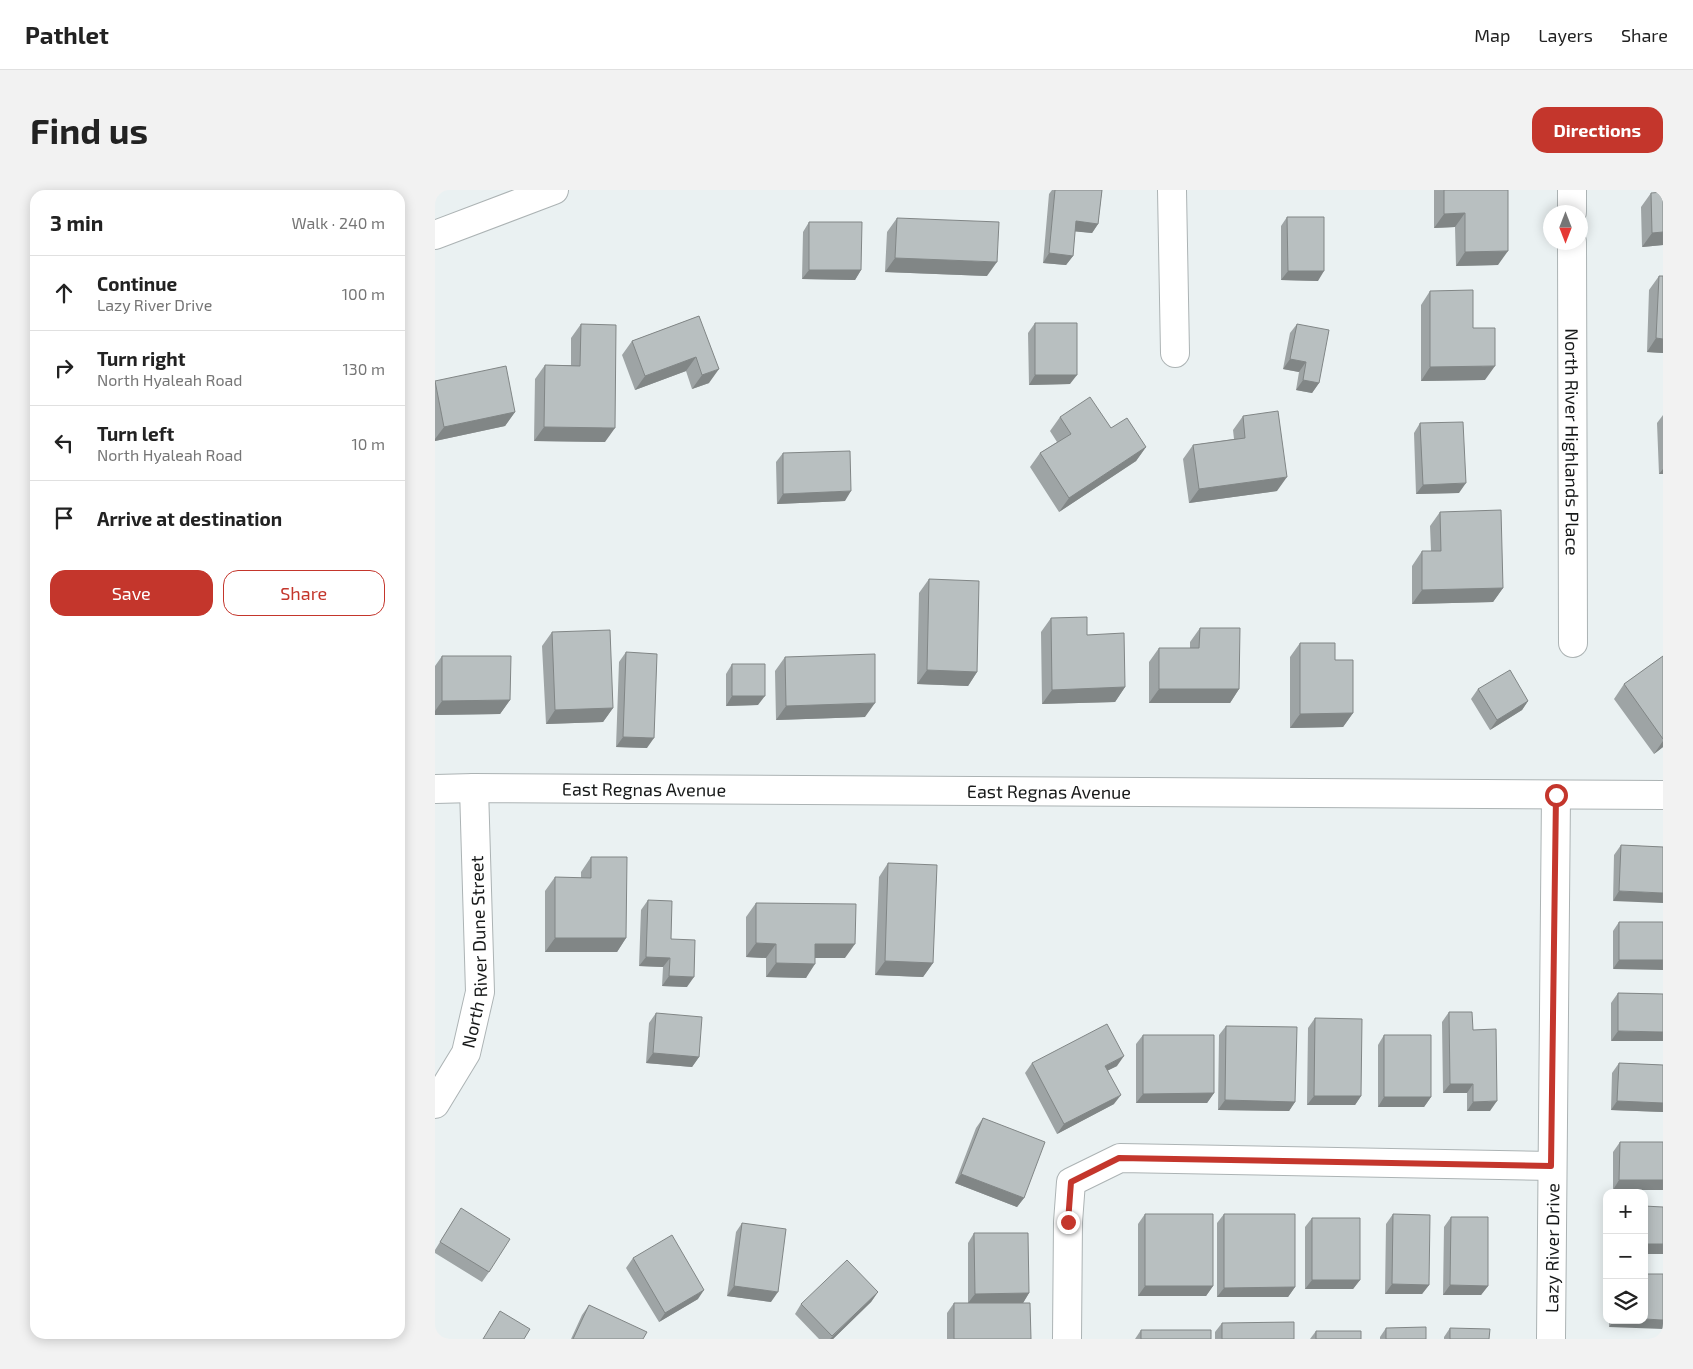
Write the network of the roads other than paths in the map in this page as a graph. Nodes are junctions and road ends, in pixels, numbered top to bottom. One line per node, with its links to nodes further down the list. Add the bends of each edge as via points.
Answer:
1 (553, 190): 5 (street)
2 (1172, 190): 7 (street)
3 (1572, 190): 4 (street)
4 (1572, 205)
5 (435, 235)
6 (1572, 250): 8 (street, North River Highlands Place)
7 (1175, 353)
8 (1573, 643)
9 (474, 788): 10 (street, East Regnas Avenue); 11 (street, East Regnas Avenue); 13 (street, North River Dune Street, via 480,992 466,1053)
10 (435, 790)
11 (1556, 795): 12 (street, East Regnas Avenue); 14 (street, Lazy River Drive)
12 (1663, 795)
13 (435, 1104)
14 (1551, 1166): 15 (street, via 1119,1158 1071,1182); 16 (street, Lazy River Drive)
15 (1067, 1339)
16 (1551, 1339)

